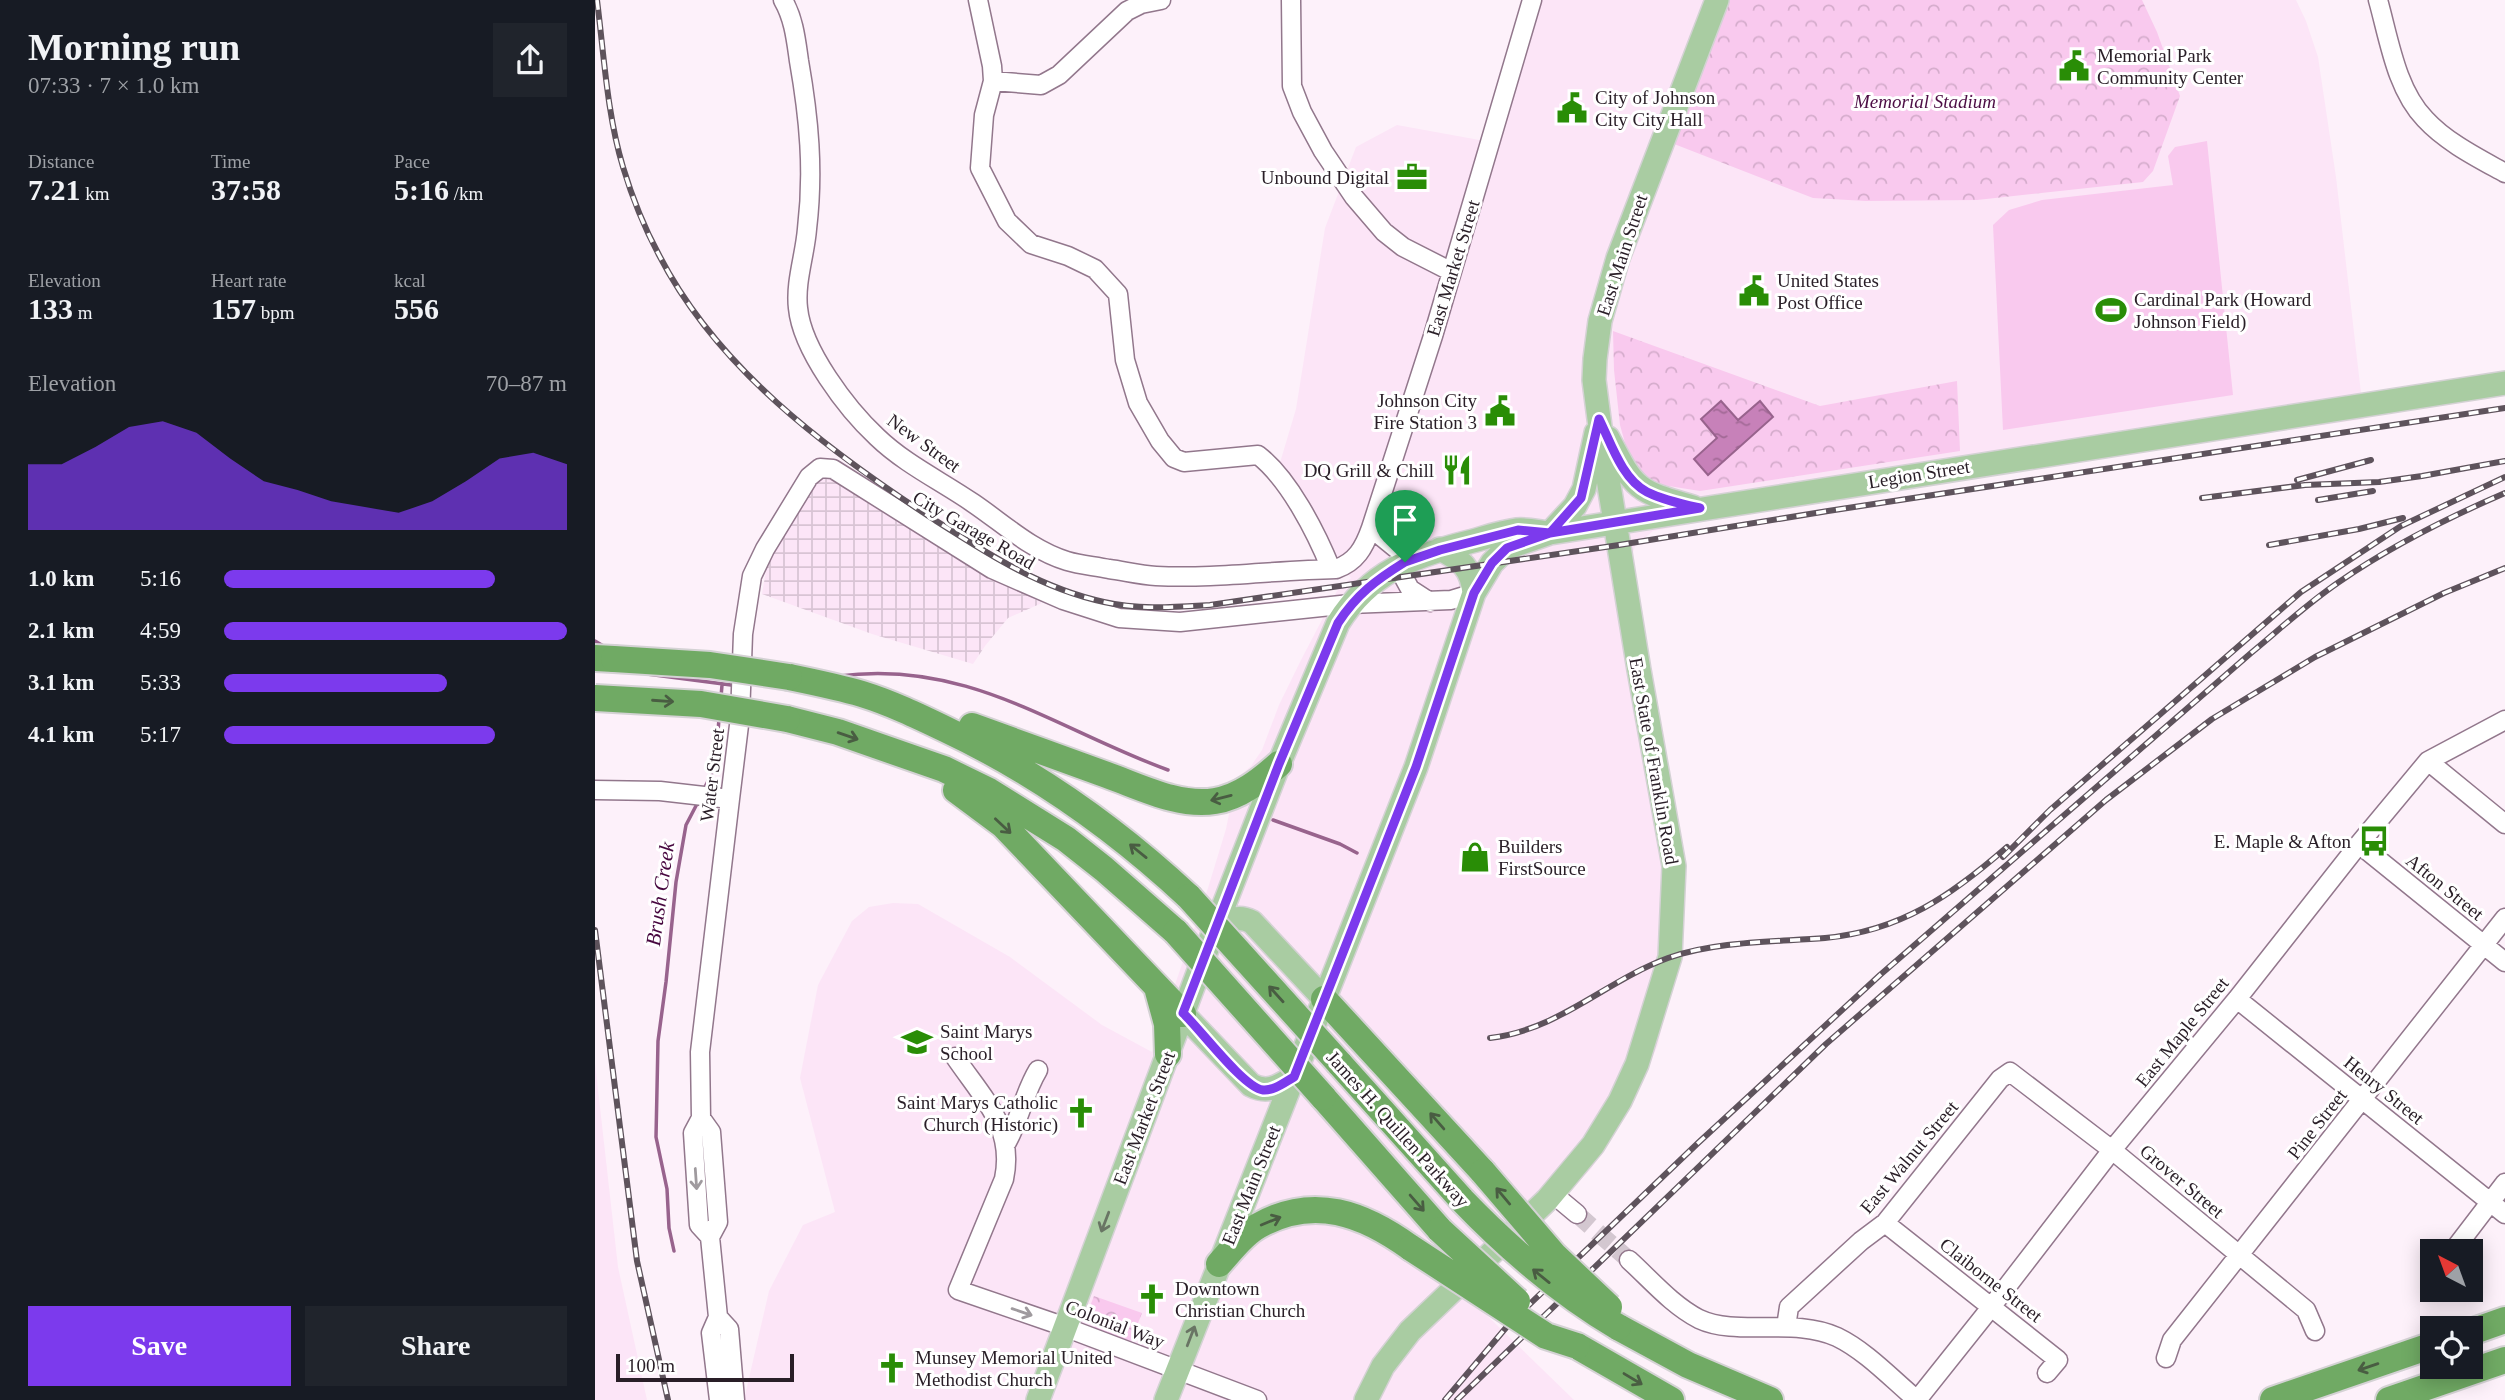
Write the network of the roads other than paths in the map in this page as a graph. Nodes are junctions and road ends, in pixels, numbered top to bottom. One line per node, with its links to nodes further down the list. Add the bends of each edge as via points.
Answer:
1 (783, 0): 20 (street, New Street, via 793,22 807,106 812,181 797,293 801,324 823,369 877,437 1033,546 1067,561 1154,576)
2 (978, 0): 8 (street)
3 (1161, 0): 8 (street, via 1127,11 1059,75 1041,85)
4 (1291, 0): 10 (street, via 1292,86 1323,151 1384,232)
5 (1532, 0): 10 (street, East Market Street)
6 (1717, 0): 12 (main road, East Main Street, via 1614,270 1595,359)
7 (2378, 0): 9 (street, via 2400,77 2423,118 2439,133)
8 (993, 81): 20 (street, via 984,115 979,169 1007,221 1031,244 1095,269 1118,294 1125,360 1138,403 1174,458 1184,463 1258,455 1284,484)
9 (2505, 173)
10 (1452, 272): 16 (street, East Market Street)
11 (2505, 383): 14 (main road, Legion Street)
12 (1599, 419): 14 (main road, via 1636,484 1659,497); 15 (main road, East Main Street); 17 (main road, via 1581,498)
13 (833, 469): 23 (street, City Garage Road, via 992,569 1052,596 1119,618 1180,622); 32 (street, Water Street, via 820,468 809,477 752,576 743,634 740,718)
14 (1700, 508): 15 (main road, Legion Street)
15 (1615, 522): 17 (main road, Legion Street); 52 (main road, East State of Franklin Road, via 1674,866 1672,944 1629,1082 1593,1145)
16 (1370, 531): 19 (street, via 1398,550); 20 (street, New Street, via 1360,554 1348,565)
17 (1550, 533): 18 (main road, Legion Street, via 1518,530); 21 (main road, East Main Street, via 1507,548)
18 (1440, 550): 19 (main road, Legion Street); 21 (main road, via 1456,556 1466,567)
19 (1405, 562): 22 (street, via 1404,578 1410,589); 23 (main road, Legion Street, via 1373,582)
20 (1331, 569)
21 (1474, 593): 22 (street); 40 (main road, East Main Street, via 1416,767)
22 (1430, 602): 23 (street, City Garage Road)
23 (1350, 604): 30 (main road, East Market Street)
24 (595, 658): 26 (highway, James H. Quillen Parkway, bridge, via 710,665 789,677)
25 (595, 698): 28 (highway, James H. Quillen Parkway, one-way to 28, bridge, via 701,704 787,719)
26 (898, 707): 30 (highway, one-way to 26, via 1236,794 1188,801 928,711); 64 (highway, James H. Quillen Parkway, one-way to 26, bridge, via 1581,1306 1503,1243 1189,897 1149,860 1054,789 981,746)
27 (2505, 720): 29 (street, East Maple Street)
28 (908, 758): 39 (highway, one-way to 39, via 1003,825); 70 (highway, James H. Quillen Parkway, one-way to 70, bridge, via 944,769 1026,813 1104,869 1176,932 1440,1230 1510,1295)
29 (2428, 761): 33 (street); 34 (street, East Maple Street)
30 (1279, 764): 36 (main road, East Market Street)
31 (595, 790): 32 (street)
32 (722, 798): 62 (street, Water Street, via 700,1052 701,1118 693,1133 699,1225 711,1237)
33 (2505, 824)
34 (2359, 844): 37 (street, Afton Street); 41 (street, East Maple Street)
35 (2505, 918): 37 (street, Pine Street)
36 (1215, 928): 40 (main road, via 1234,919 1252,922); 42 (main road, East Market Street)
37 (2483, 945): 38 (street, Afton Street); 48 (street, Pine Street)
38 (2505, 962)
39 (1153, 983): 42 (highway); 43 (highway, via 1164,1009)
40 (1324, 999): 47 (main road, East Main Street); 64 (highway, one-way to 40, bridge)
41 (2237, 999): 48 (street, Henry Street); 50 (street, East Maple Street)
42 (1183, 1013): 43 (main road, East Market Street); 47 (main road, via 1251,1085 1270,1090)
43 (1168, 1054): 65 (main road, East Market Street, one-way to 65)
44 (955, 1057): 49 (street, via 1001,1125)
45 (1038, 1070): 49 (street)
46 (2010, 1072): 50 (street, Grover Street); 56 (street, East Walnut Street)
47 (1294, 1077): 60 (main road, East Main Street)
48 (2363, 1099): 53 (street, Henry Street); 58 (street, Pine Street)
49 (1007, 1142): 65 (street, Colonial Way, one-way to 65, via 1004,1179 958,1290)
50 (2112, 1150): 58 (street, Grover Street); 61 (street, East Maple Street)
51 (2505, 1183): 53 (street)
52 (1553, 1194): 54 (street); 80 (main road, East State of Franklin Road, via 1410,1331 1383,1366)
53 (2489, 1202): 55 (street, Henry Street); 57 (street)
54 (1577, 1214)
55 (2505, 1214)
56 (1885, 1223): 61 (street, Claiborne Street); 66 (street, East Walnut Street, via 1789,1307)
57 (2462, 1239)
58 (2239, 1256): 68 (street, Grover Street, via 2306,1310); 71 (street, Pine Street, via 2172,1340)
59 (1629, 1260): 66 (street, via 1676,1304 1701,1320)
60 (1219, 1264): 70 (highway, one-way to 70, bridge, via 1257,1226 1285,1215 1336,1211 1370,1222 1546,1336); 73 (main road, East Main Street, one-way to 60)
61 (1992, 1306): 74 (street, Claiborne Street, via 2058,1360); 83 (street, East Maple Street)
62 (718, 1317): 75 (street, Water Street, via 711,1333); 76 (street, Water Street, via 729,1329)
63 (2505, 1320): 67 (highway)
64 (1618, 1321): 82 (highway, via 1660,1351)
65 (1065, 1327): 73 (street, Colonial Way); 77 (main road, East Market Street)
66 (1786, 1327): 83 (street, via 1836,1337)
67 (2483, 1328)
68 (2315, 1331)
69 (2420, 1349): 84 (highway, one-way to 84)
70 (1586, 1352): 81 (highway, James H. Quillen Parkway, one-way to 81)
71 (2166, 1358)
72 (2505, 1360): 85 (highway)
73 (1178, 1370): 78 (main road, East Main Street); 79 (street, Colonial Way)
74 (2047, 1373)
75 (719, 1400)
76 (735, 1400)
77 (1038, 1400)
78 (1166, 1400)
79 (1257, 1400)
80 (1366, 1400)
81 (1671, 1400)
82 (1770, 1400)
83 (1917, 1400)
84 (2273, 1400)
85 (2389, 1400)

